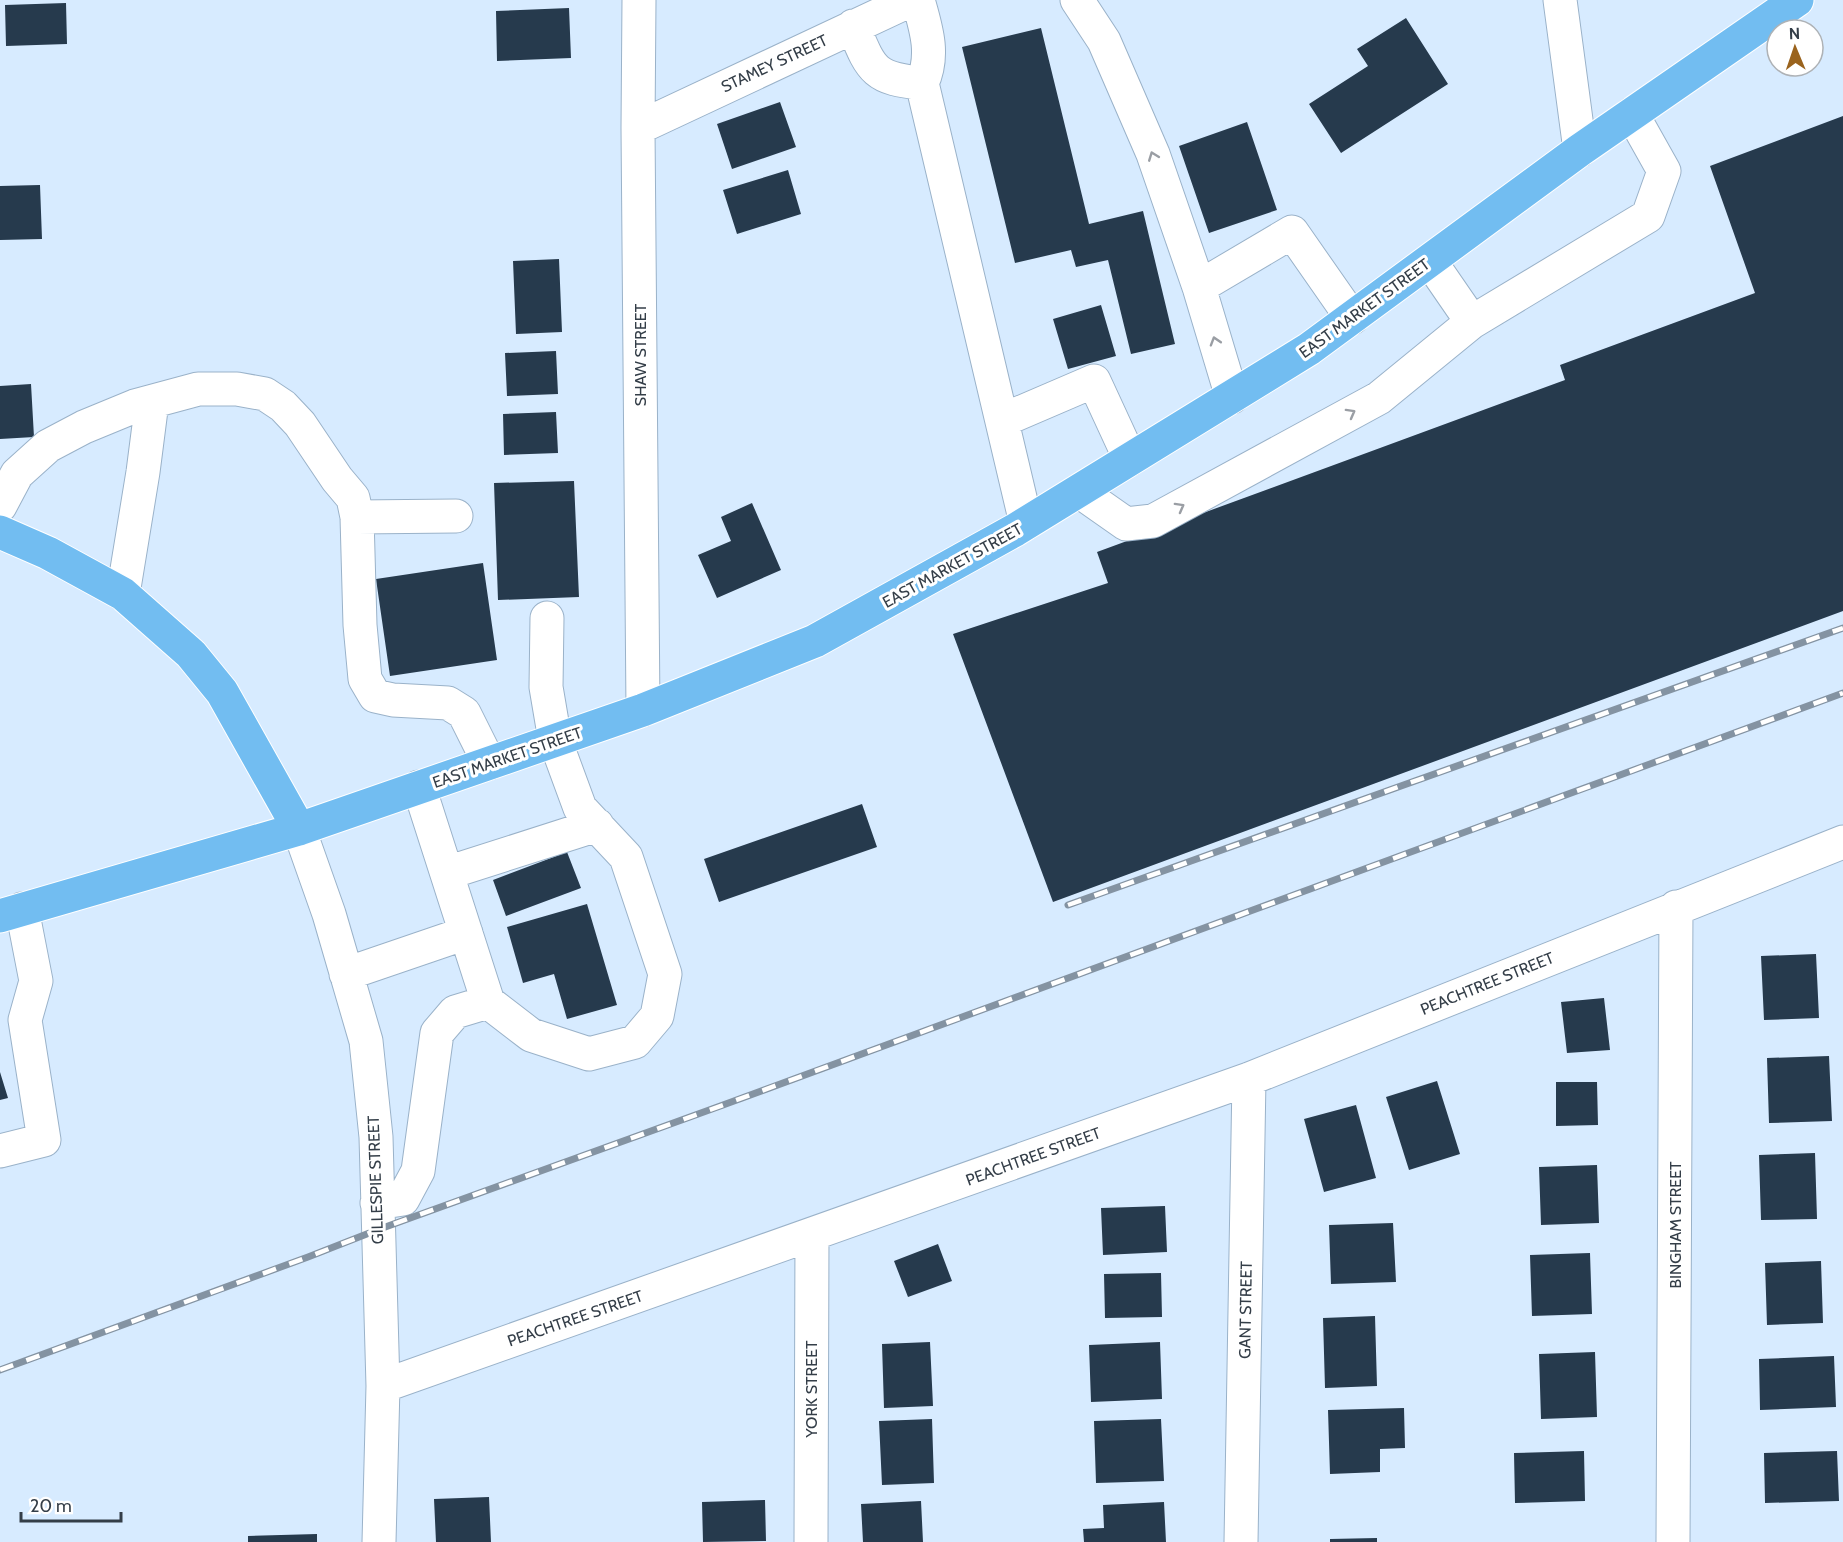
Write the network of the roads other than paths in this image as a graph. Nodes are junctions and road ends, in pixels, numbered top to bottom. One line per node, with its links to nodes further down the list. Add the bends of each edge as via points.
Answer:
1 (639, 0): 10 (street, SHAW STREET)
2 (911, 0): 7 (street, STAMEY STREET)
3 (918, 0): 8 (street, via 929,47 928,70)
4 (1077, 0): 13 (street, one-way to 4, via 1153,154 1104,41)
5 (1560, 0): 11 (street)
6 (1797, 0): 9 (main road, EAST MARKET STREET)
7 (853, 26): 8 (street, via 874,69 899,81); 10 (street, STAMEY STREET)
8 (922, 83): 18 (street)
9 (1632, 114): 11 (main road, EAST MARKET STREET); 15 (street, via 1664,171 1648,216)
10 (638, 128): 28 (street, SHAW STREET)
11 (1580, 150): 12 (main road, EAST MARKET STREET)
12 (1430, 261): 14 (main road, EAST MARKET STREET); 15 (street)
13 (1199, 287): 14 (street, via 1292,232); 16 (street, one-way to 13)
14 (1352, 318): 16 (main road, EAST MARKET STREET)
15 (1472, 322): 20 (street, one-way to 15, via 1126,524 1153,521 1379,398)
16 (1232, 396): 19 (main road, EAST MARKET STREET)
17 (152, 402): 21 (street, via 84,426 48,446 17,474); 23 (street, via 198,390 237,389 265,394 300,424 354,498); 26 (street)
18 (1003, 420): 19 (street, via 1094,381); 24 (street)
19 (1130, 459): 20 (main road, EAST MARKET STREET)
20 (1078, 491): 24 (main road, EAST MARKET STREET)
21 (0, 506)
22 (456, 516): 23 (street)
23 (357, 517): 30 (street, via 365,679 375,696 448,703 464,713)
24 (1026, 522): 28 (main road, EAST MARKET STREET, via 815,641)
25 (0, 532): 26 (main road)
26 (123, 594): 33 (main road, via 192,654 222,692)
27 (546, 618): 29 (street, via 546,687)
28 (643, 710): 29 (main road, EAST MARKET STREET)
29 (555, 740): 30 (main road, EAST MARKET STREET); 32 (street, via 580,808)
30 (489, 763): 31 (main road, EAST MARKET STREET)
31 (419, 787): 33 (main road, EAST MARKET STREET); 35 (street)
32 (597, 825): 35 (street); 40 (street, via 626,857 664,974 657,1016 635,1042 589,1054 531,1035)
33 (299, 829): 37 (main road, EAST MARKET STREET); 39 (street, GILLESPIE STREET)
34 (1843, 842): 36 (street, PEACHTREE STREET)
35 (447, 873): 38 (street)
36 (1676, 907): 42 (street, PEACHTREE STREET); 50 (street, BINGHAM STREET)
37 (11, 912): 41 (street, via 36,981)
38 (466, 933): 39 (street); 40 (street)
39 (346, 975): 44 (street, GILLESPIE STREET, via 366,1041 376,1137)
40 (489, 1002): 44 (street, via 455,1012 437,1033 418,1171 403,1200)
41 (13, 1022): 43 (street, via 44,1140)
42 (1249, 1079): 45 (street, PEACHTREE STREET); 49 (street, GANT STREET)
43 (0, 1151)
44 (377, 1203): 46 (street, GILLESPIE STREET)
45 (812, 1235): 46 (street, PEACHTREE STREET); 48 (street, YORK STREET)
46 (383, 1386): 47 (street, GILLESPIE STREET)
47 (379, 1542)
48 (811, 1542)
49 (1241, 1542)
50 (1673, 1542)

